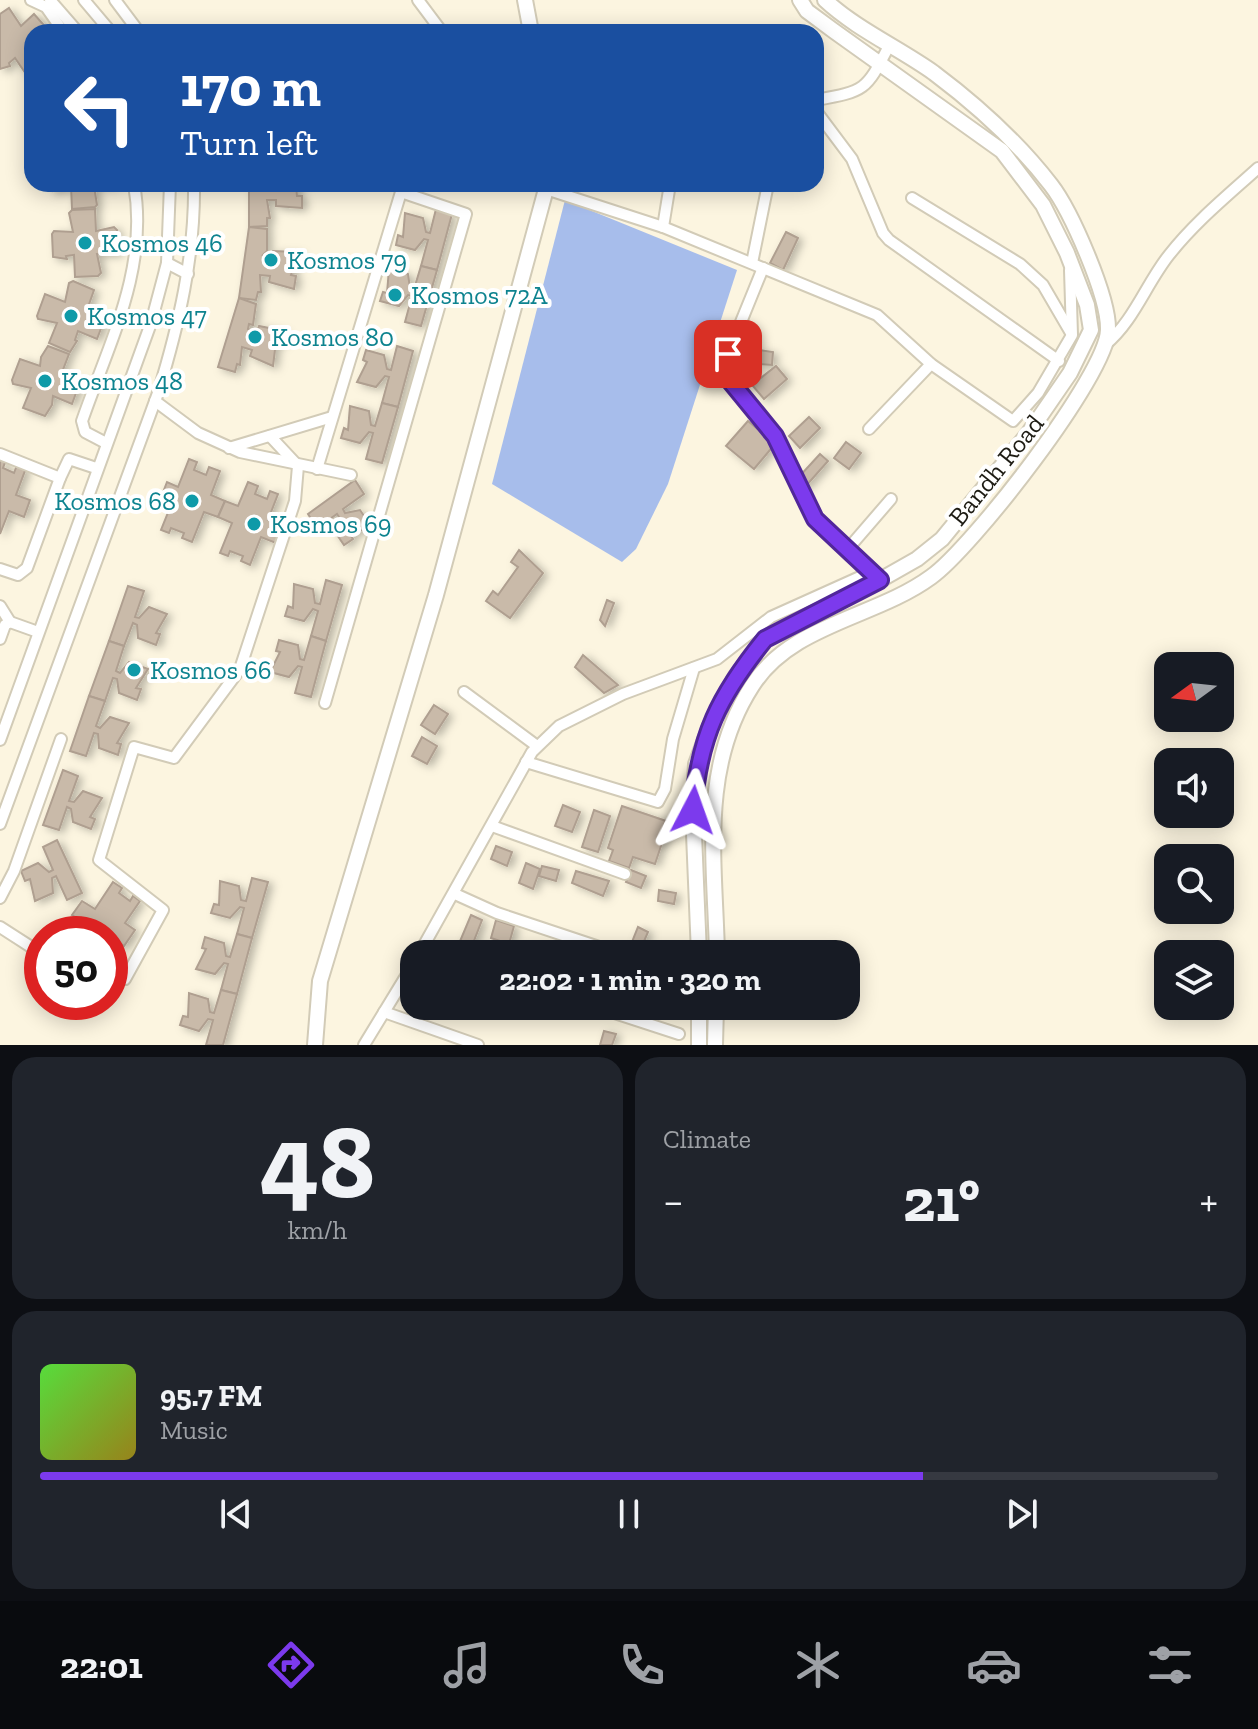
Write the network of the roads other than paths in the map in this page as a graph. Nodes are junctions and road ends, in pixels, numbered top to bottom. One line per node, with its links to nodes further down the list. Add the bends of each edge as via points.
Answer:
1 (31, 0): 9 (street)
2 (50, 0): 10 (street)
3 (84, 0): 11 (street)
4 (115, 0): 12 (street)
5 (418, 0): 13 (street)
6 (525, 0): 14 (main road)
7 (800, 0): 16 (main road, Bandh Road, via 807,11)
8 (825, 0): 15 (main road)
9 (64, 24)
10 (66, 24)
11 (104, 24)
12 (133, 24)
13 (436, 24)
14 (530, 24)
15 (890, 44): 16 (street); 34 (main road, via 1006,131 1054,188 1095,274 1108,330)
16 (880, 64): 17 (street, via 860,90); 29 (main road, Bandh Road, via 1002,151 1043,205)
17 (824, 98)
18 (824, 122): 35 (street, via 852,159 889,240)
19 (1258, 168): 34 (street, via 1176,247 1125,326)
20 (135, 192): 41 (street, via 140,222 136,265 81,425)
21 (170, 192): 30 (street)
22 (194, 192): 32 (street)
23 (545, 192): 84 (main road, via 436,595 320,981)
24 (555, 192): 28 (street)
25 (669, 192): 28 (street)
26 (767, 192): 31 (street)
27 (912, 198): 33 (street, via 1020,264 1043,285)
28 (663, 227): 31 (street)
29 (1069, 260): 33 (street); 51 (main road, Bandh Road, via 1087,305 1091,330 1085,346 1028,434 942,539)
30 (167, 263): 32 (street); 41 (street, via 131,384)
31 (758, 266): 36 (street, via 877,315); 50 (street, via 728,354 726,376 775,436 815,519)
32 (188, 274): 37 (street)
33 (1072, 335): 35 (street)
34 (1105, 345): 54 (main road, Bandh Road, via 1045,444)
35 (1059, 361): 36 (street, via 1013,421)
36 (931, 364): 39 (street)
37 (155, 401): 42 (street); 66 (street)
38 (332, 417): 40 (street); 46 (street); 61 (street, via 401,192 466,214)
39 (869, 429)
40 (270, 436): 42 (street); 44 (street)
41 (106, 443): 45 (street)
42 (229, 448): 44 (street)
43 (0, 454): 48 (street)
44 (298, 466): 46 (street); 77 (street, via 295,501 240,669 174,758 134,747 99,860 163,910)
45 (96, 468): 48 (street, via 69,459); 57 (street)
46 (317, 469): 47 (street)
47 (351, 475)
48 (60, 478): 52 (street, via 27,568 18,575)
49 (891, 499): 50 (street)
50 (847, 550): 53 (street)
51 (917, 559): 53 (main road, Bandh Road); 54 (main road)
52 (0, 569)
53 (875, 576): 59 (street, via 782,611 725,656); 74 (main road, Bandh Road, via 765,639 722,699 696,764)
54 (933, 576): 75 (main road, Bandh Road, via 795,644 751,686 722,747 714,786)
55 (0, 606): 56 (street)
56 (10, 622): 57 (street); 58 (street)
57 (38, 632): 63 (street)
58 (0, 639)
59 (694, 668): 64 (street, via 594,708 559,726); 65 (street, via 658,802)
60 (464, 692): 64 (street)
61 (325, 703)
62 (61, 739): 70 (street)
63 (0, 740)
64 (537, 746): 65 (street)
65 (526, 762): 67 (street)
66 (0, 824)
67 (492, 826): 68 (street); 69 (street)
68 (625, 874)
69 (455, 894): 72 (street); 73 (street)
70 (0, 898)
71 (0, 927): 76 (street)
72 (427, 940)
73 (578, 940)
74 (698, 940)
75 (717, 940)
76 (24, 942)
77 (128, 974)
78 (400, 986): 79 (street)
79 (384, 1012): 85 (street); 86 (street)
80 (636, 1020): 83 (street)
81 (699, 1020): 87 (main road)
82 (716, 1020): 88 (main road)
83 (679, 1034)
84 (315, 1045)
85 (364, 1045)
86 (478, 1045)
87 (699, 1045)
88 (715, 1045)

